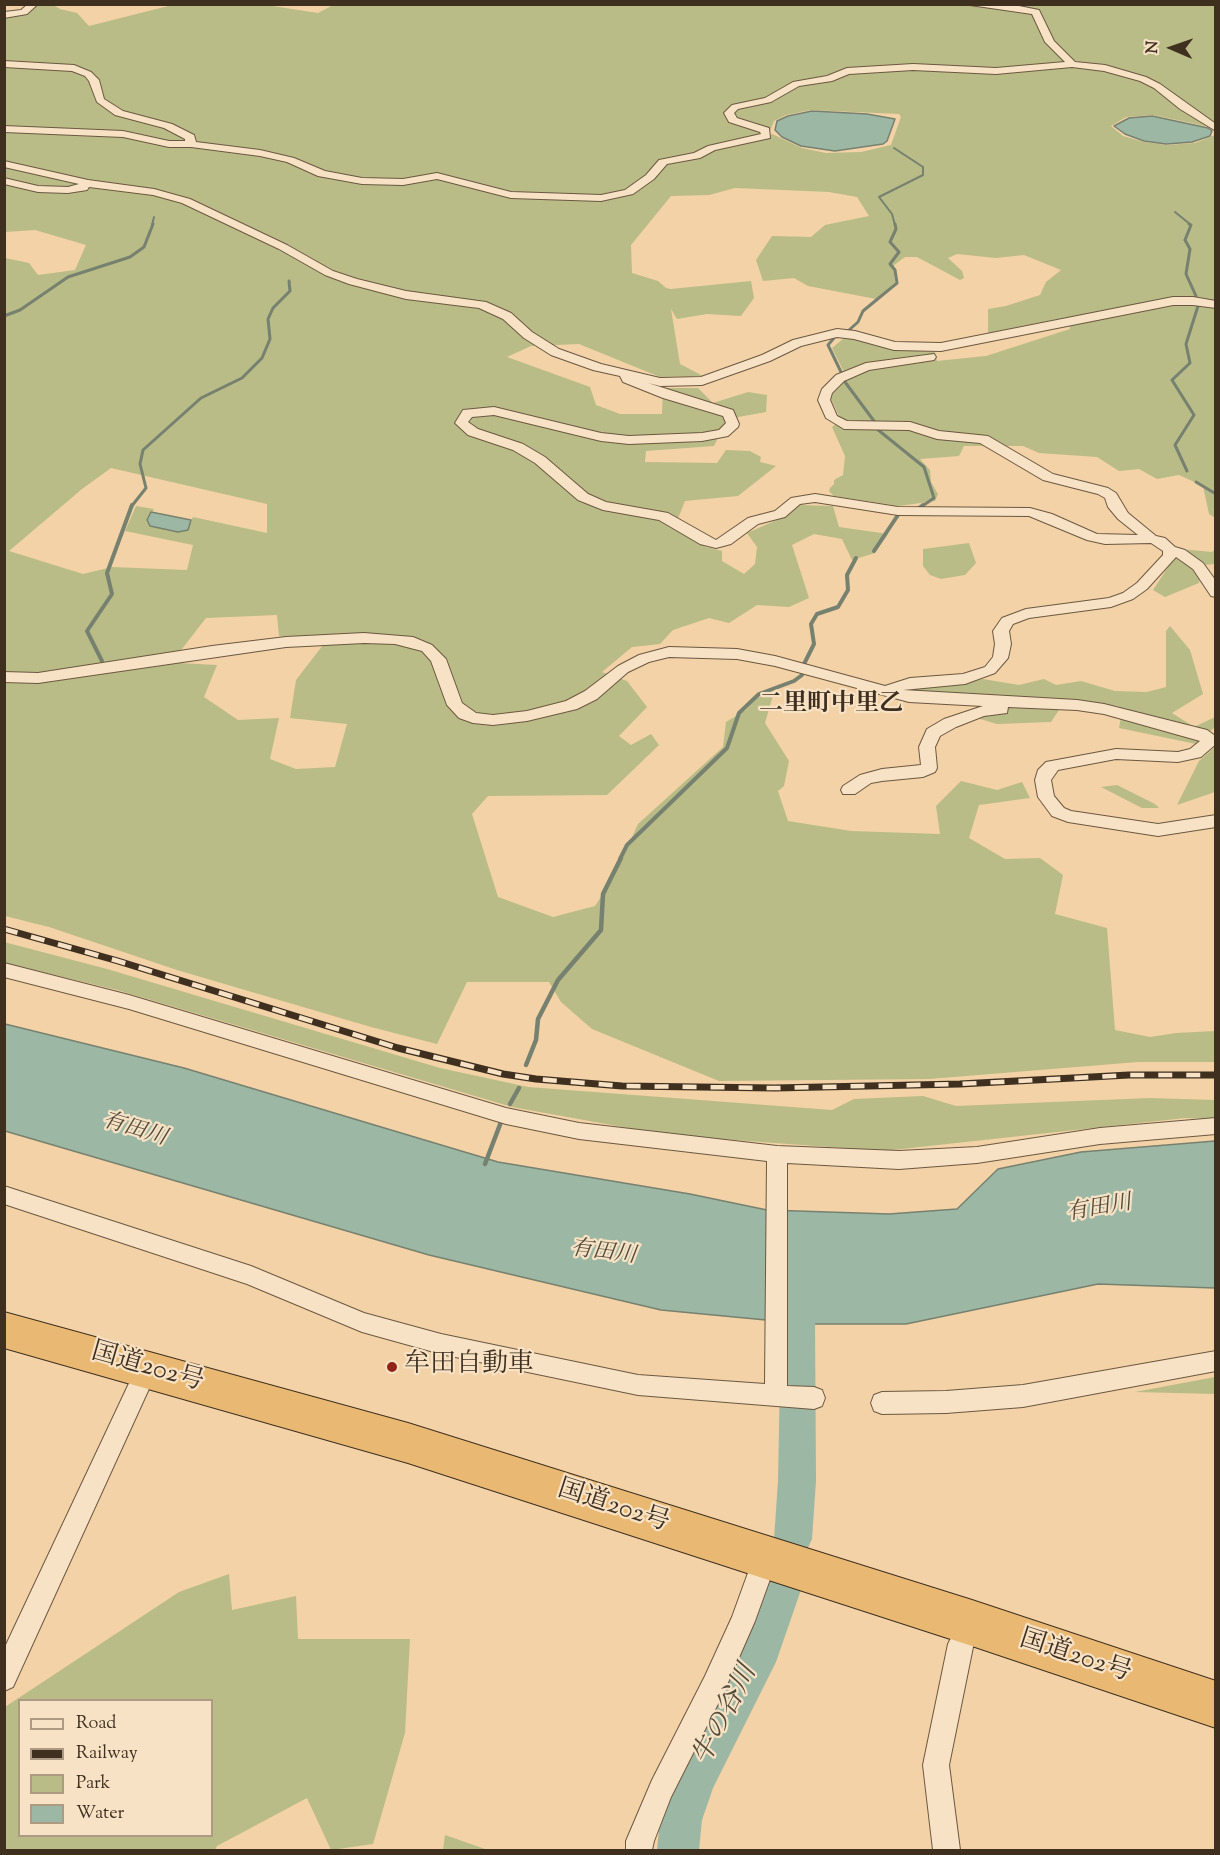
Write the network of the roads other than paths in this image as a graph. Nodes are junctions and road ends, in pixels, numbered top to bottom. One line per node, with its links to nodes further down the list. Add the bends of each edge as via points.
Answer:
1 (34, 4): 3 (street, via 24,12)
2 (967, 4): 5 (street, via 1036,12 1050,42)
3 (4, 15)
4 (4, 64): 8 (street, via 74,68 94,80 100,100 118,113 168,126 190,137)
5 (1072, 64): 6 (street, via 1143,79); 8 (street, via 996,70 913,67 847,71 829,79 796,84 768,100 735,107 729,113 733,120 765,130 766,136 663,162 629,192 601,198 511,195 437,176 403,182 362,181 322,174 277,156)
6 (1215, 128)
7 (4, 129): 8 (street, via 123,134 169,144)
8 (191, 144)
9 (4, 164): 11 (street)
10 (4, 181): 11 (street, via 38,189 68,190 82,188)
11 (85, 183): 14 (street, via 154,192 186,201 337,276 377,289 490,308 555,352)
12 (1215, 305): 13 (street, via 1173,301)
13 (991, 338): 14 (street, via 915,348 837,333 797,343 702,381 660,382); 15 (street, via 986,347 866,367 840,378 826,392 824,400 832,418 844,425 910,426 937,435 983,439 1048,477 1103,491)
14 (626, 375): 15 (street, via 627,379 667,395 728,413 733,424 723,433 702,437 629,440 494,411 468,413 461,423 473,432 518,447 540,460 583,497 603,506 663,516 716,544 726,542 753,521 780,514 796,501 815,498 898,510 1030,512 1092,537)
15 (1151, 539): 16 (street)
16 (1170, 550): 17 (street, via 1198,566); 19 (street, via 1170,556 1128,596 1026,614 1007,621 1001,631 1000,658 990,670 964,679 910,683)
17 (1215, 592)
18 (4, 677): 19 (street, via 38,678 212,651 364,638 412,642 427,648 438,659 455,705 473,718 528,716 571,705 591,695 622,669 669,652 737,654)
19 (885, 691): 20 (street, via 909,697)
20 (1043, 703): 21 (street, via 1104,709); 22 (street, via 1028,710 982,711 950,723 933,733 927,747 929,768 882,775)
21 (1212, 737): 23 (street, via 1195,753 1178,757 1116,754 1066,762 1052,766 1043,780 1052,806 1068,816 1158,830)
22 (849, 790)
23 (1215, 821)
24 (4, 970): 26 (street, via 129,1002 506,1116 579,1131)
25 (1215, 1126): 26 (street, via 1100,1136 977,1155 899,1160)
26 (777, 1154): 31 (street)
27 (4, 1195): 31 (street, via 251,1276 362,1322 441,1344 638,1385)
28 (4, 1329): 30 (highway, 国道202号)
29 (1215, 1361): 33 (street, via 1023,1396)
30 (147, 1369): 34 (highway, 国道202号, via 408,1443); 36 (street)
31 (776, 1394): 32 (street)
32 (814, 1398)
33 (882, 1403)
34 (766, 1557): 35 (highway, 国道202号); 38 (street, via 743,1621 661,1789)
35 (972, 1623): 37 (highway, 国道202号); 39 (street, via 961,1644 936,1765)
36 (4, 1678)
37 (1215, 1705)
38 (639, 1851)
39 (946, 1851)

